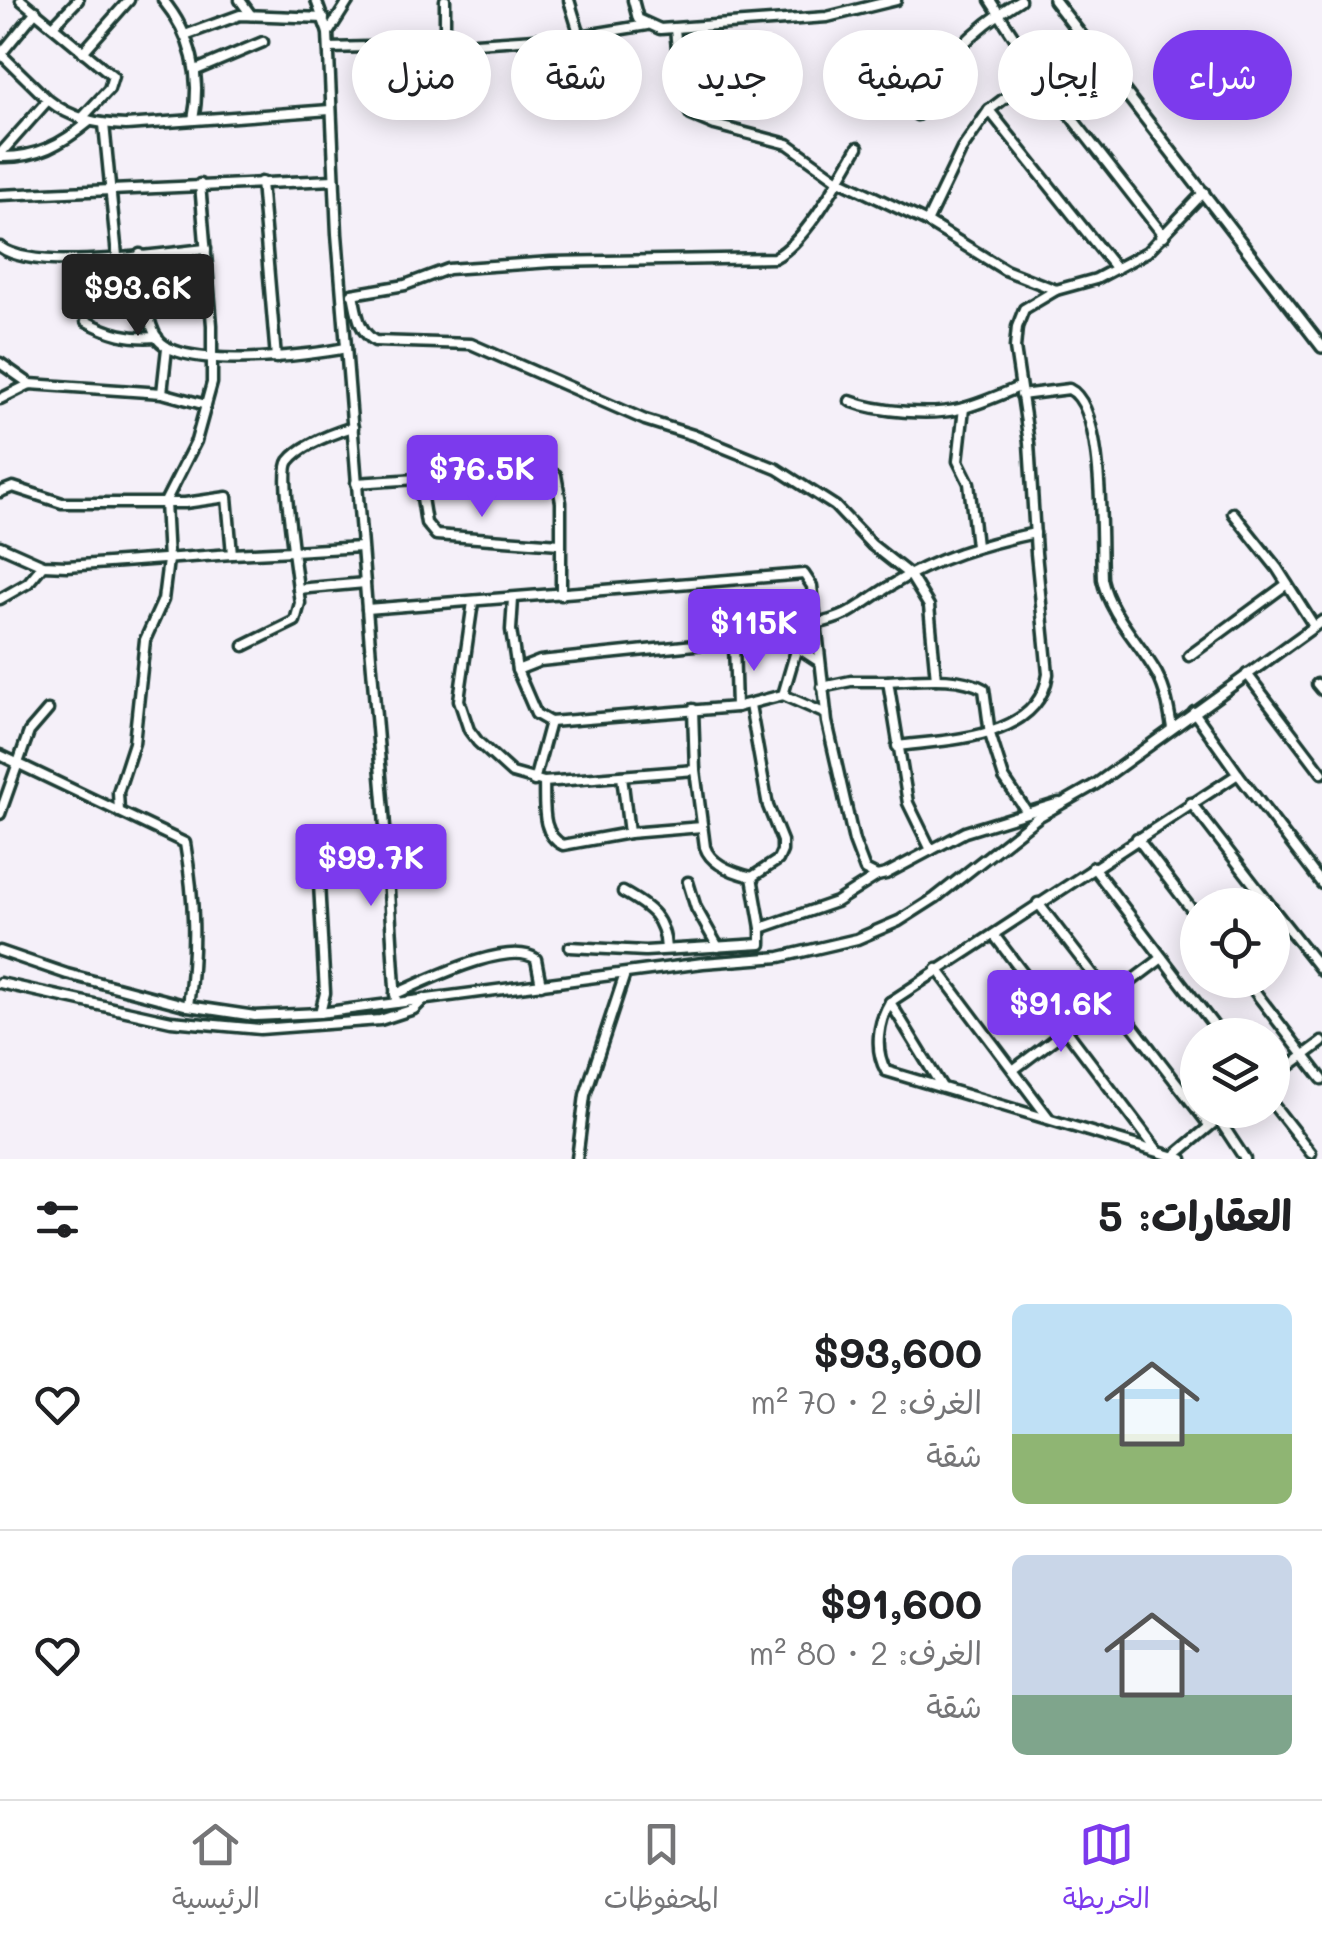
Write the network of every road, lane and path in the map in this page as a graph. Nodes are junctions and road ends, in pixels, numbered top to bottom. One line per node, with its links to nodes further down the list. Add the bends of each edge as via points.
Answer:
1 (129, 0): 32 (street)
2 (163, 0): 27 (street)
3 (240, 0): 16 (street)
4 (316, 0): 17 (street)
5 (349, 0): 28 (street)
6 (445, 0): 21 (street)
7 (569, 0): 22 (street)
8 (633, 0): 18 (street)
9 (896, 0): 20 (street, via 826,17)
10 (990, 0): 15 (street)
11 (1020, 0): 15 (street)
12 (1054, 0): 25 (street)
13 (73, 2): 19 (street)
14 (30, 4): 19 (street); 33 (street)
15 (997, 14): 24 (street); 26 (street)
16 (251, 15): 17 (street); 27 (street)
17 (324, 18): 28 (street)
18 (647, 25): 20 (street); 23 (street)
19 (53, 26): 32 (street)
20 (674, 29): 46 (street, via 682,98 691,114 788,144)
21 (445, 30)
22 (577, 30)
23 (617, 30)
24 (1008, 30)
25 (1077, 30)
26 (978, 32)
27 (185, 34): 34 (street)
28 (328, 34): 31 (street)
29 (263, 42): 34 (street)
30 (352, 47): 31 (street)
31 (328, 48): 38 (street)
32 (83, 52): 40 (street, via 113,78)
33 (0, 54): 35 (street)
34 (196, 70): 41 (street)
35 (48, 100): 40 (street); 45 (street)
36 (1133, 101): 51 (street)
37 (998, 103): 39 (street)
38 (330, 110): 41 (street); 47 (street)
39 (989, 110): 53 (street, via 962,148); 59 (street)
40 (86, 120): 43 (street); 45 (street, via 54,148)
41 (193, 120): 43 (street)
42 (1074, 120): 54 (street)
43 (104, 124): 50 (street)
44 (858, 147): 46 (street)
45 (0, 155)
46 (838, 179): 53 (street); 61 (street, via 788,249 774,258 448,269)
47 (334, 180): 48 (street); 62 (street)
48 (261, 182): 49 (street); 69 (street)
49 (200, 184): 50 (street); 56 (street)
50 (110, 192): 52 (street); 58 (street)
51 (1204, 192): 54 (street); 65 (street)
52 (1, 198)
53 (927, 222): 60 (street, via 1005,270)
54 (1164, 236): 59 (street)
55 (0, 247): 58 (street, via 20,257 62,262)
56 (206, 249): 57 (street); 68 (street)
57 (140, 254): 58 (street); 64 (street)
58 (116, 256)
59 (1116, 269): 60 (street)
60 (1056, 290): 72 (street, via 1024,310 1017,327)
61 (353, 294): 62 (street); 93 (street, via 359,322 376,342 471,344 777,469 835,506)
62 (342, 295): 67 (street)
63 (86, 320): 64 (street, via 109,333)
64 (157, 337): 66 (street)
65 (1322, 347)
66 (167, 348): 68 (street); 73 (street)
67 (346, 348): 69 (street); 78 (street)
68 (210, 356): 69 (street); 76 (street)
69 (276, 358)
70 (0, 364): 71 (street)
71 (30, 384): 73 (street); 74 (street)
72 (1020, 391): 77 (street); 84 (street); 122 (street, via 1069,389 1086,402 1098,462 1106,596 1158,675)
73 (162, 394): 76 (street)
74 (0, 399)
75 (850, 401): 77 (street, via 886,410)
76 (206, 404): 82 (street, via 196,442)
77 (964, 408): 87 (street, via 958,460 969,483)
78 (354, 427): 80 (street); 89 (street, via 324,436 286,466)
79 (419, 479): 80 (street); 85 (street, via 426,523 436,535); 85 (street, via 539,470 556,475)
80 (356, 482): 88 (street)
81 (0, 492): 82 (street, via 13,487 62,502)
82 (165, 502): 90 (street, via 227,497); 91 (street)
83 (1232, 514): 95 (street)
84 (1035, 533): 87 (street); 123 (street, via 1046,690 1037,705)
85 (560, 544): 97 (street)
86 (0, 546): 92 (street)
87 (976, 546): 93 (street)
88 (361, 548): 89 (street); 94 (street)
89 (293, 551): 90 (street); 96 (street)
90 (232, 554): 91 (street)
91 (168, 560): 92 (street); 134 (street, via 162,600 145,640)
92 (43, 565): 99 (street)
93 (910, 575): 102 (street, via 852,613); 111 (street, via 928,606)
94 (364, 583): 96 (street); 101 (street)
95 (1288, 584): 103 (street); 107 (street)
96 (298, 589): 105 (street, via 295,621)
97 (561, 595): 98 (street); 102 (street, via 804,574 812,586)
98 (513, 599): 100 (street); 109 (street)
99 (0, 600)
100 (473, 602): 101 (street); 131 (street, via 462,714 487,753 512,773)
101 (367, 609): 167 (street)
102 (815, 624): 108 (street)
103 (1318, 624): 110 (street)
104 (734, 642): 106 (street, via 762,638); 109 (street, via 540,661); 116 (street)
105 (244, 646)
106 (797, 646): 108 (street); 114 (street)
107 (1189, 656)
108 (818, 661): 113 (street)
109 (517, 670): 121 (street, via 536,714)
110 (1248, 674): 119 (street); 128 (street)
111 (936, 679): 112 (street); 123 (street, via 984,689)
112 (888, 682): 113 (street); 124 (street)
113 (822, 688): 120 (street)
114 (783, 695): 115 (street); 120 (street)
115 (750, 705): 116 (street); 144 (street, via 782,851)
116 (736, 707): 118 (street)
117 (48, 710): 126 (street)
118 (693, 710): 121 (street); 127 (street)
119 (1194, 712): 122 (street); 129 (street)
120 (826, 714): 143 (street, via 860,860)
121 (550, 722): 131 (street)
122 (1172, 728): 132 (street)
123 (990, 734): 124 (street); 135 (street, via 1004,778)
124 (897, 746): 141 (street, via 908,803)
125 (0, 755): 126 (street)
126 (16, 763): 134 (street); 136 (street)
127 (695, 770): 130 (street); 137 (street)
128 (1322, 773)
129 (1238, 774): 133 (street); 146 (street)
130 (622, 776): 131 (street); 138 (street)
131 (539, 782): 138 (street, via 555,841)
132 (1060, 803): 135 (street); 159 (street, via 899,921 857,940)
133 (1191, 803): 139 (street); 147 (street)
134 (119, 812): 171 (street, via 185,843 196,948)
135 (1026, 812): 141 (street)
136 (0, 814)
137 (702, 827): 138 (street); 144 (street, via 708,855)
138 (629, 833)
139 (1137, 838): 142 (street); 149 (street)
140 (317, 846): 172 (street, via 325,994)
141 (930, 850): 143 (street)
142 (1093, 867): 150 (street); 160 (street)
143 (878, 876): 151 (street, via 836,902)
144 (752, 877): 151 (street)
145 (688, 882): 156 (street)
146 (1322, 884)
147 (1258, 888)
148 (623, 892): 157 (street, via 658,916)
149 (1180, 894)
150 (1038, 903): 153 (street); 166 (street)
151 (761, 928): 154 (street)
152 (1290, 929): 162 (street)
153 (994, 934): 161 (street); 174 (street)
154 (760, 944): 156 (street); 159 (street)
155 (570, 947): 157 (street)
156 (718, 947): 157 (street)
157 (666, 950)
158 (0, 951): 171 (street)
159 (762, 957): 163 (street)
160 (1162, 958): 166 (street); 173 (street)
161 (936, 969): 170 (street); 178 (street)
162 (1322, 971)
163 (625, 974): 165 (street); 189 (street, via 584,1096)
164 (0, 983): 169 (street, via 170,1020 260,1030 380,1020)
165 (541, 985): 167 (street, via 536,959 516,952); 169 (street)
166 (1110, 996): 174 (street); 181 (street)
167 (396, 998): 169 (street); 172 (street)
168 (1260, 998): 176 (street)
169 (424, 1000)
170 (890, 1002): 180 (street); 180 (street, via 879,1038 886,1070)
171 (188, 1006): 172 (street, via 255,1016)
172 (320, 1013)
173 (1208, 1018)
174 (1066, 1030): 178 (street); 186 (street)
175 (1322, 1042): 176 (street)
176 (1304, 1055): 177 (street); 179 (street)
177 (1290, 1065)
178 (1013, 1070): 182 (street)
179 (1322, 1079)
180 (942, 1087): 182 (street)
181 (1180, 1088)
182 (1049, 1119): 186 (street)
183 (1290, 1127): 187 (street)
184 (1205, 1128): 188 (street)
185 (1225, 1128): 190 (street)
186 (1160, 1152): 188 (street)
187 (1310, 1153)
188 (1177, 1158)
189 (578, 1159)
190 (1245, 1159)

